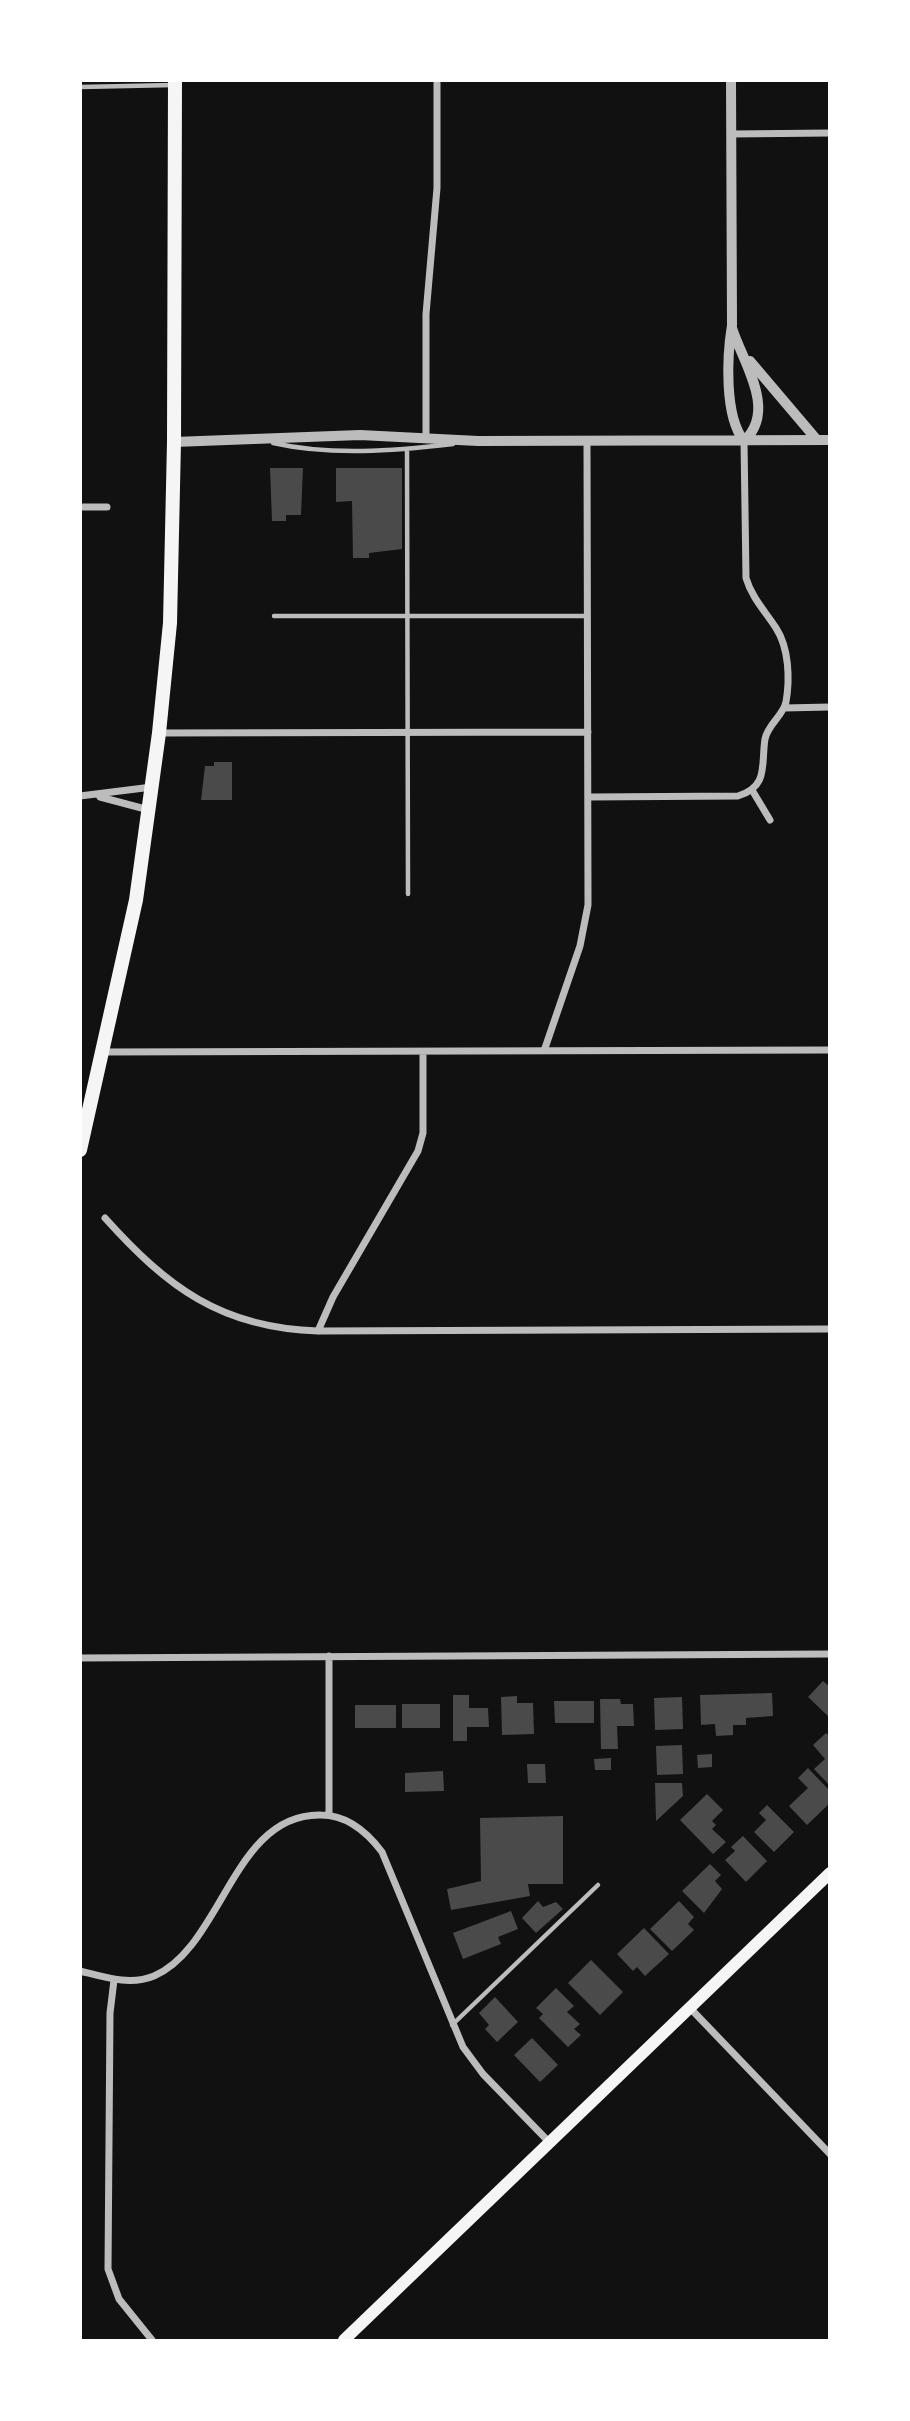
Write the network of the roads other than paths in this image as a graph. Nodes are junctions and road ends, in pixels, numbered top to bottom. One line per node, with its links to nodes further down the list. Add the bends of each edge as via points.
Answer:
1 (437, 80): 15 (street, via 438,188 426,291)
2 (732, 80): 6 (street)
3 (175, 83): 4 (lane); 14 (highway)
4 (80, 87)
5 (830, 133): 6 (street)
6 (732, 134): 7 (street)
7 (732, 325): 8 (street); 10 (street, via 728,354 733,417)
8 (744, 353): 10 (street, via 754,381 757,413 753,431); 11 (street)
9 (253, 438): 14 (street); 15 (street, via 307,435); 16 (lane, via 304,450)
10 (744, 440): 11 (street); 13 (street); 23 (street, via 746,578 785,646)
11 (817, 440): 12 (street)
12 (830, 440)
13 (587, 441): 15 (street); 21 (street)
14 (174, 442): 25 (highway, via 170,623)
15 (427, 442): 16 (lane)
16 (407, 449): 20 (lane)
17 (80, 507): 18 (street)
18 (107, 507)
19 (274, 616): 20 (lane)
20 (406, 616): 21 (lane); 26 (lane)
21 (587, 616): 24 (street)
22 (830, 707): 23 (street)
23 (784, 708): 28 (street, via 766,736 764,771)
24 (588, 732): 26 (street); 31 (street)
25 (159, 733): 26 (street); 27 (highway)
26 (407, 733): 34 (lane)
27 (152, 787): 30 (street); 32 (highway)
28 (752, 790): 31 (street, via 730,796); 33 (street)
29 (80, 796): 30 (street)
30 (96, 796): 32 (street)
31 (589, 797): 36 (street, via 586,920)
32 (149, 810): 37 (highway, via 136,900)
33 (770, 820)
34 (408, 894)
35 (830, 1050): 36 (street)
36 (544, 1051): 38 (street)
37 (103, 1052): 38 (street); 39 (highway)
38 (423, 1052): 42 (street, via 423,1133 418,1151)
39 (80, 1150)
40 (105, 1218): 42 (street, via 146,1263 204,1304 270,1327)
41 (830, 1329): 42 (street)
42 (318, 1331)
43 (830, 1654): 44 (street)
44 (329, 1656): 45 (street); 46 (street)
45 (80, 1657)
46 (329, 1815): 50 (street, via 293,1819 272,1831 250,1855 187,1948 166,1969 142,1980); 52 (street, via 355,1825 382,1852)
47 (830, 1873): 51 (main road)
48 (598, 1885): 52 (lane)
49 (80, 1971): 50 (street)
50 (114, 1980): 55 (street, via 107,2257 119,2299)
51 (690, 2008): 53 (main road); 54 (street)
52 (452, 2025): 53 (street, via 483,2074)
53 (549, 2142): 56 (main road)
54 (830, 2154)
55 (152, 2340)
56 (344, 2340)

